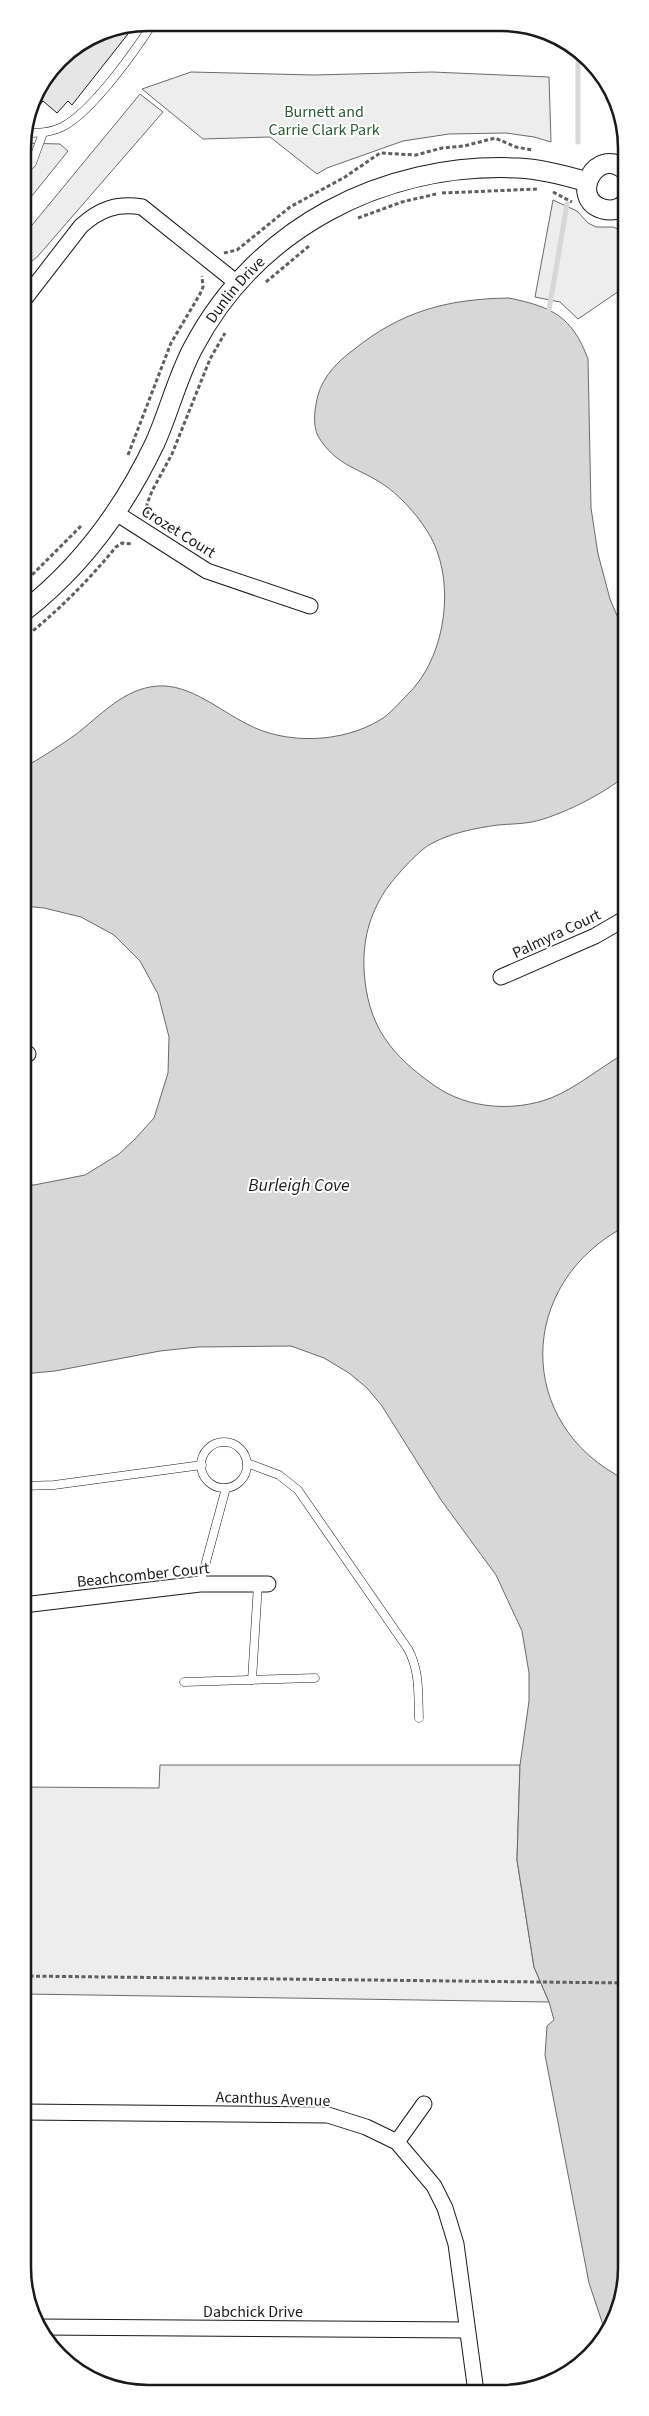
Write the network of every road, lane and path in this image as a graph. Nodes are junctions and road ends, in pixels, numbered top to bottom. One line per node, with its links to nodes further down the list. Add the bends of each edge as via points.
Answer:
1 (147, 32): 3 (lane, via 92,101 63,126)
2 (32, 133): 3 (lane)
3 (44, 133): 4 (lane)
4 (32, 163)
5 (618, 164): 6 (street, via 597,168)
6 (587, 182): 10 (street, via 589,197 599,208); 14 (street, Dunlin Drive, via 519,168 458,169 399,180 348,199 316,216 290,233)
7 (543, 188): 11 (path, via 438,193 402,202)
8 (550, 191): 9 (path)
9 (579, 208)
10 (618, 208)
11 (352, 222)
12 (311, 244): 15 (path)
13 (200, 271): 18 (path, via 203,278 200,294 170,343)
14 (237, 283): 16 (street, via 142,206 125,204 106,208 86,221); 19 (street, Dunlin Drive, via 192,349 155,441)
15 (259, 288)
16 (32, 289)
17 (230, 325): 20 (path, via 210,359 172,454 150,498 148,512)
18 (125, 460)
19 (116, 513): 24 (street, Dunlin Drive, via 75,564); 25 (street, Crozet Court, via 207,571)
20 (152, 520)
21 (84, 522): 23 (path)
22 (138, 547): 26 (path, via 122,543 83,587)
23 (32, 576)
24 (32, 604)
25 (310, 606)
26 (32, 632)
27 (618, 923): 28 (street, Palmyra Court)
28 (501, 977)
29 (248, 1463): 30 (lane, via 241,1449 228,1442 212,1445 206,1450); 32 (lane, via 244,1477); 39 (lane, via 278,1475 298,1490 408,1649 418,1678)
30 (202, 1465): 31 (lane, via 54,1486); 32 (lane, via 206,1479)
31 (31, 1486)
32 (226, 1488): 33 (lane)
33 (200, 1584): 34 (street, Beachcomber Court); 35 (street, Beachcomber Court)
34 (263, 1584): 37 (lane)
35 (31, 1604)
36 (315, 1678): 37 (lane)
37 (252, 1680): 38 (lane)
38 (184, 1682)
39 (419, 1718)
40 (31, 1976): 41 (path)
41 (617, 1983)
42 (424, 2104): 44 (street)
43 (31, 2112): 44 (street, Acanthus Avenue, via 328,2115)
44 (397, 2142): 46 (street, Acanthus Avenue, via 422,2168 445,2208 456,2244)
45 (48, 2327): 46 (street, Dabchick Drive)
46 (467, 2330): 47 (street, Acanthus Avenue)
47 (475, 2385)

